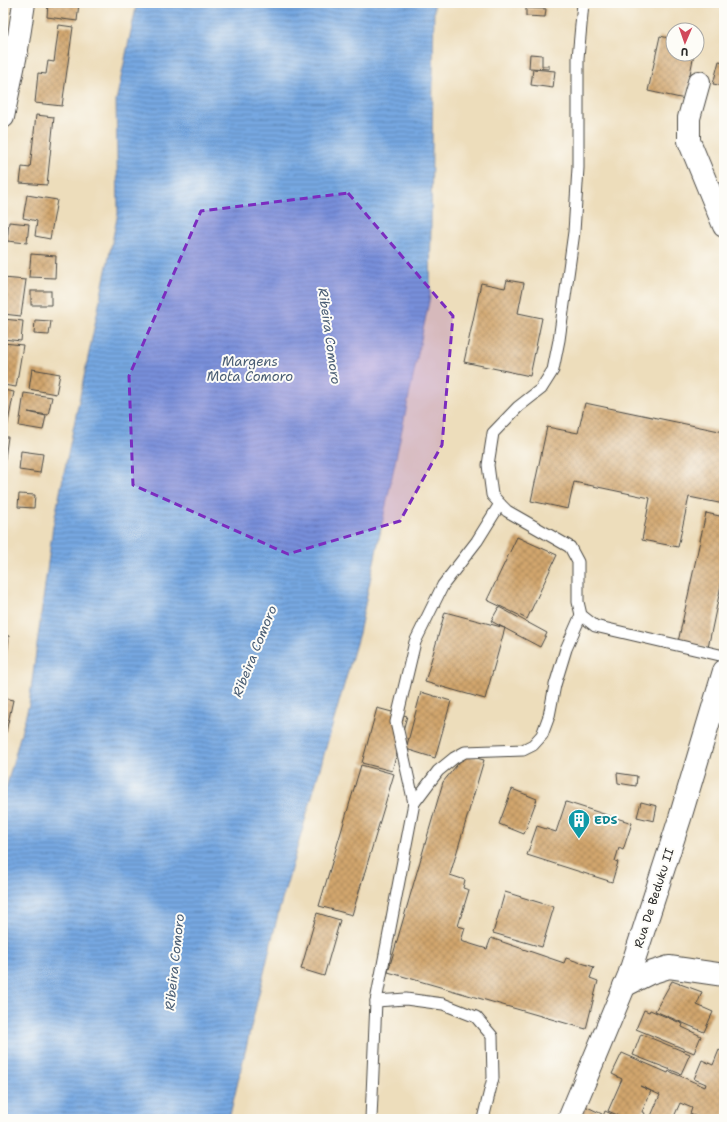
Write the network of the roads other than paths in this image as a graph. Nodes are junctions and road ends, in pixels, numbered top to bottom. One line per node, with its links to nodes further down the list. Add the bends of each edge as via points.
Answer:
1 (24, 3): 3 (street)
2 (583, 3): 7 (lane, via 578,58 575,225 559,340 553,370 541,388 493,433 488,466 492,495)
3 (10, 47): 5 (street)
4 (699, 82): 6 (street, via 689,118 689,141)
5 (3, 117)
6 (724, 226)
7 (500, 504): 8 (lane, via 507,511 570,547 578,562 578,602); 11 (lane, via 477,541 443,585 415,642 396,722)
8 (581, 615): 9 (lane, via 595,626); 11 (lane, via 554,685 549,716 542,735 533,745 523,750 465,752 438,771)
9 (724, 656)
10 (724, 671): 13 (street, Rua De Beduku II, via 680,818)
11 (414, 803): 14 (lane)
12 (724, 975): 13 (street, via 669,967)
13 (624, 986): 17 (street, Rua De Beduku II)
14 (376, 1000): 15 (lane); 16 (lane, via 406,999 443,1004 476,1017 492,1036 493,1078)
15 (371, 1119)
16 (483, 1119)
17 (569, 1119)

